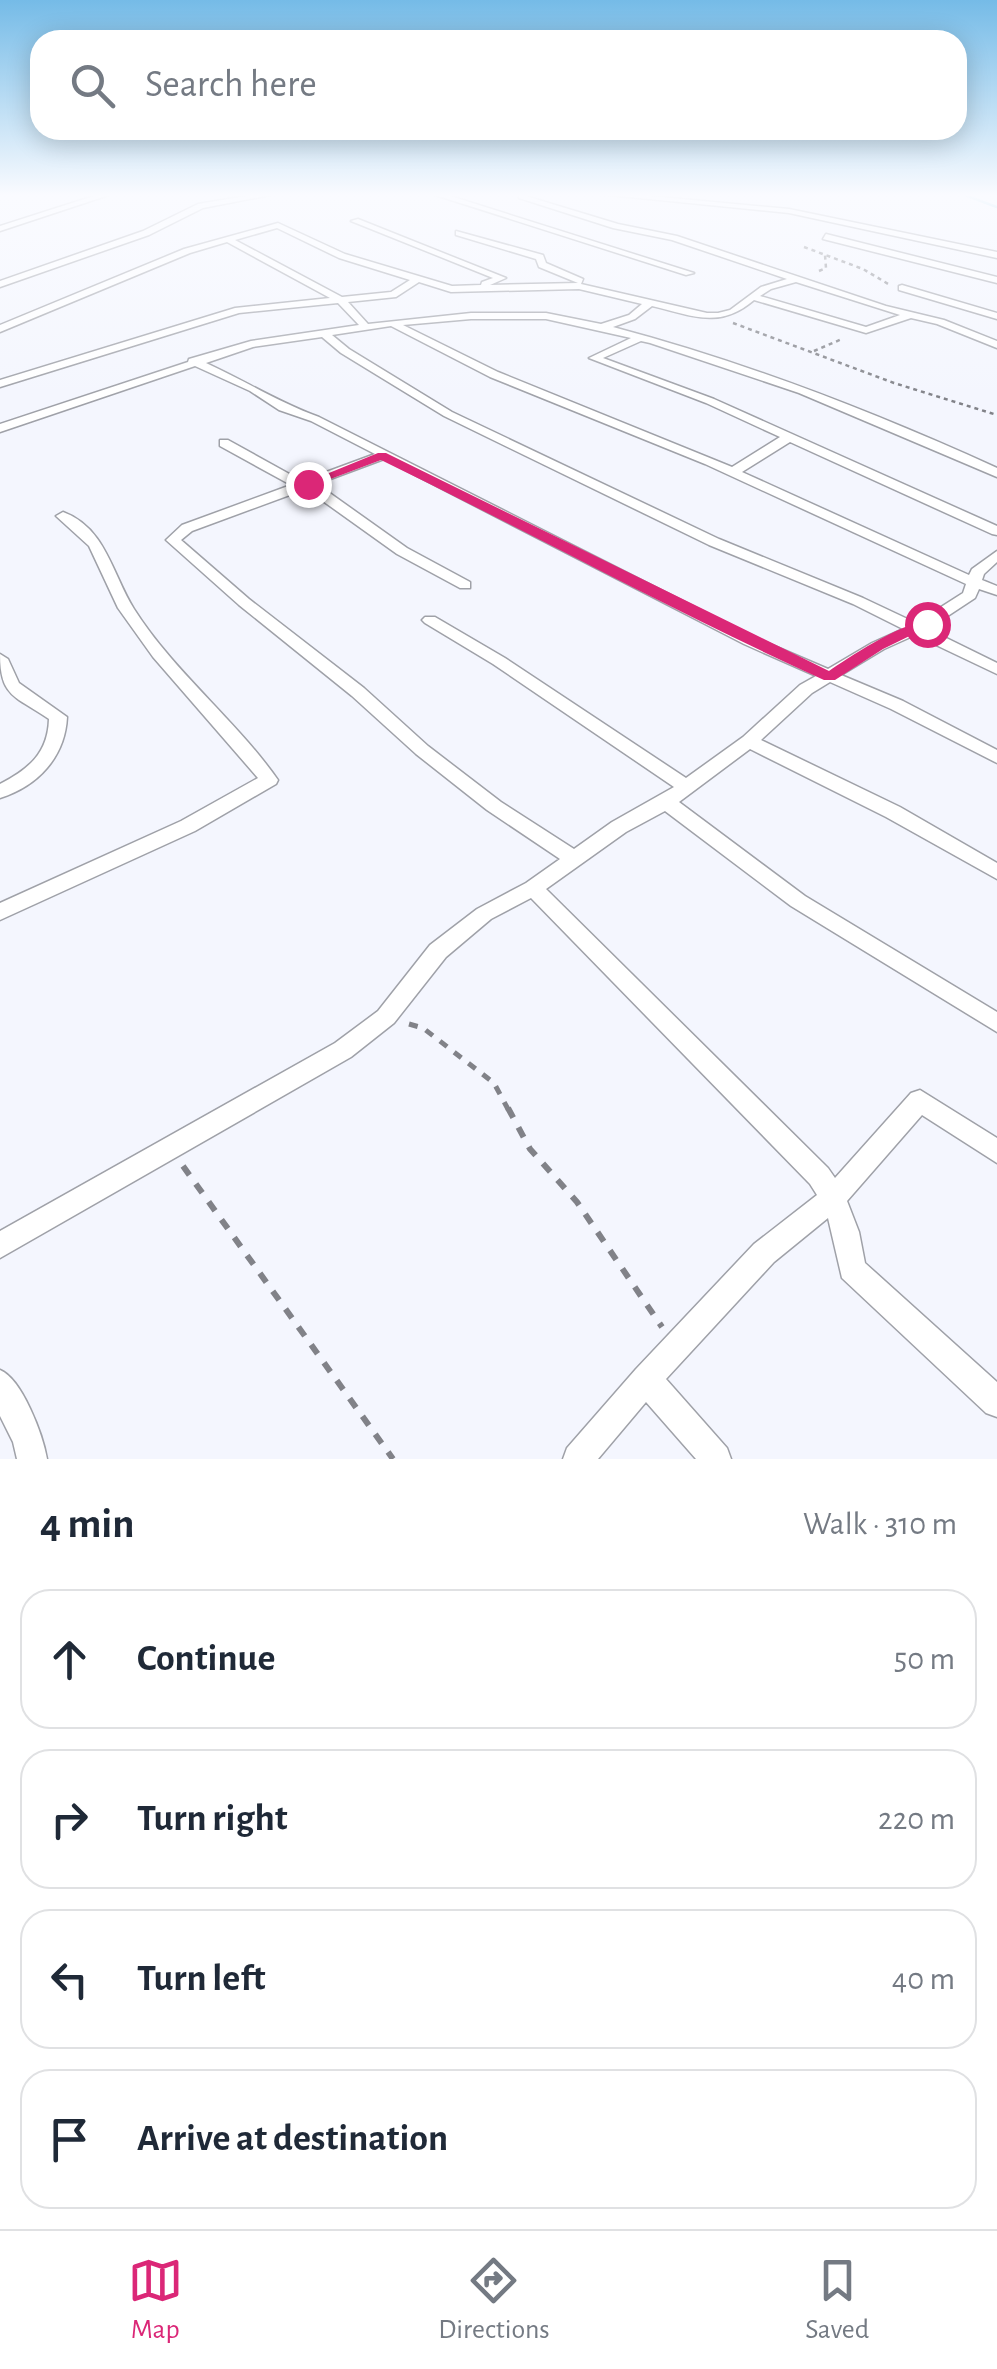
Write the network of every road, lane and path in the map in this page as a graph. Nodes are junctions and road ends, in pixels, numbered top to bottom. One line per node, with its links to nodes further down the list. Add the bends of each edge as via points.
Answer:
1 (62, 262): 15 (street)
2 (165, 262): 30 (street)
3 (270, 262): 20 (street)
4 (362, 262): 12 (street)
5 (461, 262): 18 (street, via 502,278)
6 (541, 262): 16 (street)
7 (653, 262): 11 (street)
8 (746, 262): 13 (street)
9 (840, 262): 17 (path)
10 (926, 262): 14 (street)
11 (689, 273)
12 (417, 279): 18 (street); 20 (street, via 392,295)
13 (796, 279): 19 (street); 23 (street)
14 (997, 280)
15 (0, 284)
16 (588, 287): 18 (street); 21 (street)
17 (902, 288): 24 (street)
18 (470, 290)
19 (756, 298): 25 (street); 31 (street)
20 (340, 299): 28 (street); 37 (street, via 215,315)
21 (648, 304): 22 (street); 25 (street)
22 (636, 313): 26 (street); 29 (street)
23 (909, 315): 31 (street); 34 (street)
24 (997, 316)
25 (719, 317): 35 (path)
26 (587, 320): 27 (street); 29 (street)
27 (393, 323): 28 (street); 43 (street, via 571,408)
28 (366, 327): 32 (street)
29 (602, 327): 33 (street)
30 (0, 329)
31 (866, 330): 35 (path)
32 (324, 333): 36 (street); 53 (street, via 448,414)
33 (641, 337): 40 (street, via 594,358); 44 (street, via 838,404)
34 (997, 345)
35 (814, 351): 38 (path)
36 (193, 361): 39 (street); 42 (street)
37 (0, 384)
38 (997, 415)
39 (0, 428)
40 (787, 438): 43 (street); 47 (street)
41 (224, 443): 45 (street)
42 (382, 456): 45 (street); 56 (street)
43 (732, 473): 49 (street)
44 (997, 473)
45 (305, 485): 50 (street); 62 (street, via 187,528 173,540 422,750)
46 (63, 516): 65 (street, via 86,528 150,645 269,780 188,826)
47 (997, 531)
48 (997, 555): 49 (street, via 976,572)
49 (976, 583): 51 (street); 53 (street, via 970,595)
50 (465, 585)
51 (997, 591)
52 (430, 620): 59 (street)
53 (912, 629): 55 (street); 56 (street)
54 (0, 659): 60 (street, via 12,686 58,717 59,730 34,776)
55 (997, 668)
56 (830, 677): 57 (street); 58 (street)
57 (749, 741): 59 (street); 63 (street)
58 (997, 757)
59 (687, 787): 61 (street)
60 (0, 792)
61 (666, 802): 62 (street); 67 (street, via 798,901)
62 (574, 859): 64 (street)
63 (997, 872)
64 (533, 888): 66 (street, via 484,914 438,951); 70 (street)
65 (0, 912)
66 (386, 1017): 68 (street, via 343,1050); 72 (path, via 423,1028 494,1083 530,1149 577,1202)
67 (997, 1023)
68 (171, 1150): 71 (street); 77 (path)
69 (997, 1152): 70 (street, via 920,1100)
70 (834, 1197): 72 (street, via 764,1253); 75 (street, via 852,1270)
71 (0, 1244)
72 (675, 1348): 73 (street)
73 (646, 1379): 78 (street); 79 (street)
74 (0, 1385): 76 (street)
75 (997, 1402)
76 (32, 1459)
77 (393, 1459)
78 (578, 1459)
79 (716, 1459)

